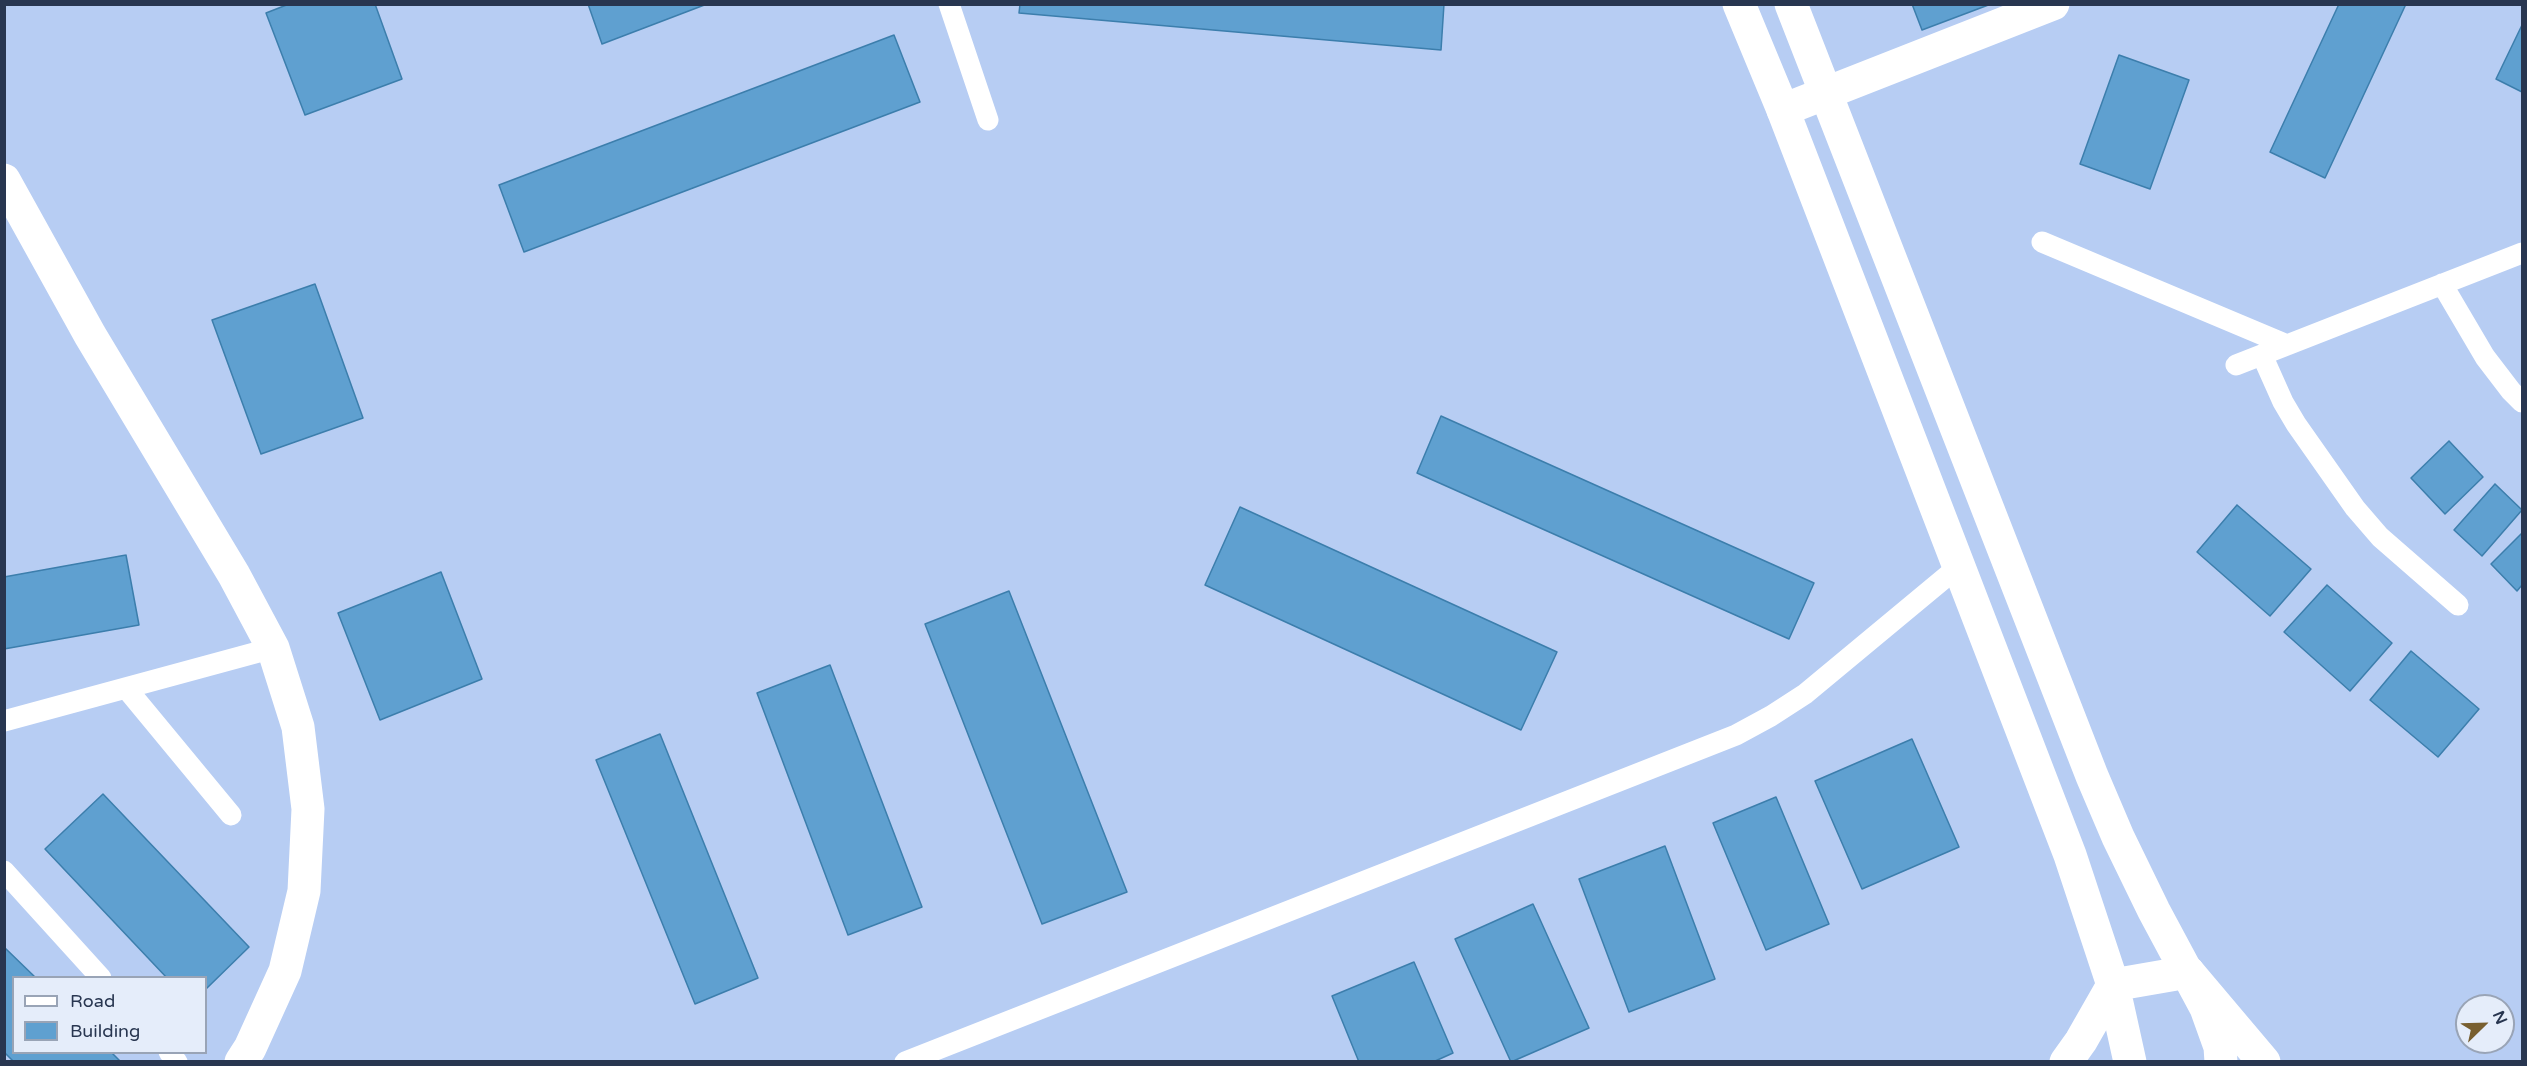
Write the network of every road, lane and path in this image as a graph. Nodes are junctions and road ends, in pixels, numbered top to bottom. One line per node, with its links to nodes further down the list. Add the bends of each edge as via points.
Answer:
1 (950, 4): 7 (lane)
2 (1739, 4): 6 (street)
3 (1791, 4): 5 (street)
4 (2054, 4): 5 (street)
5 (1826, 94): 6 (street); 23 (street, via 2092,776 2154,911)
6 (1783, 110): 16 (street)
7 (988, 120)
8 (4, 180): 18 (street)
9 (2042, 242): 12 (lane)
10 (2523, 253): 11 (lane)
11 (2442, 284): 12 (lane); 15 (lane, via 2485,357)
12 (2287, 345): 13 (lane)
13 (2262, 355): 14 (lane); 17 (lane, via 2292,417 2355,508 2380,537)
14 (2236, 365)
15 (2523, 402)
16 (1958, 567): 25 (street, via 2070,855); 27 (lane, via 1805,694 1736,735)
17 (2458, 605)
18 (273, 648): 19 (lane); 26 (street, via 298,727 308,809 304,891 285,971)
19 (126, 688): 20 (lane); 21 (lane)
20 (4, 721)
21 (231, 814)
22 (4, 871): 24 (lane)
23 (2188, 972): 25 (street); 30 (street, via 2220,1047); 31 (street)
24 (99, 976)
25 (2113, 985): 28 (street); 29 (street)
26 (241, 1062)
27 (904, 1062)
28 (2066, 1062)
29 (2130, 1062)
30 (2221, 1062)
31 (2264, 1062)

